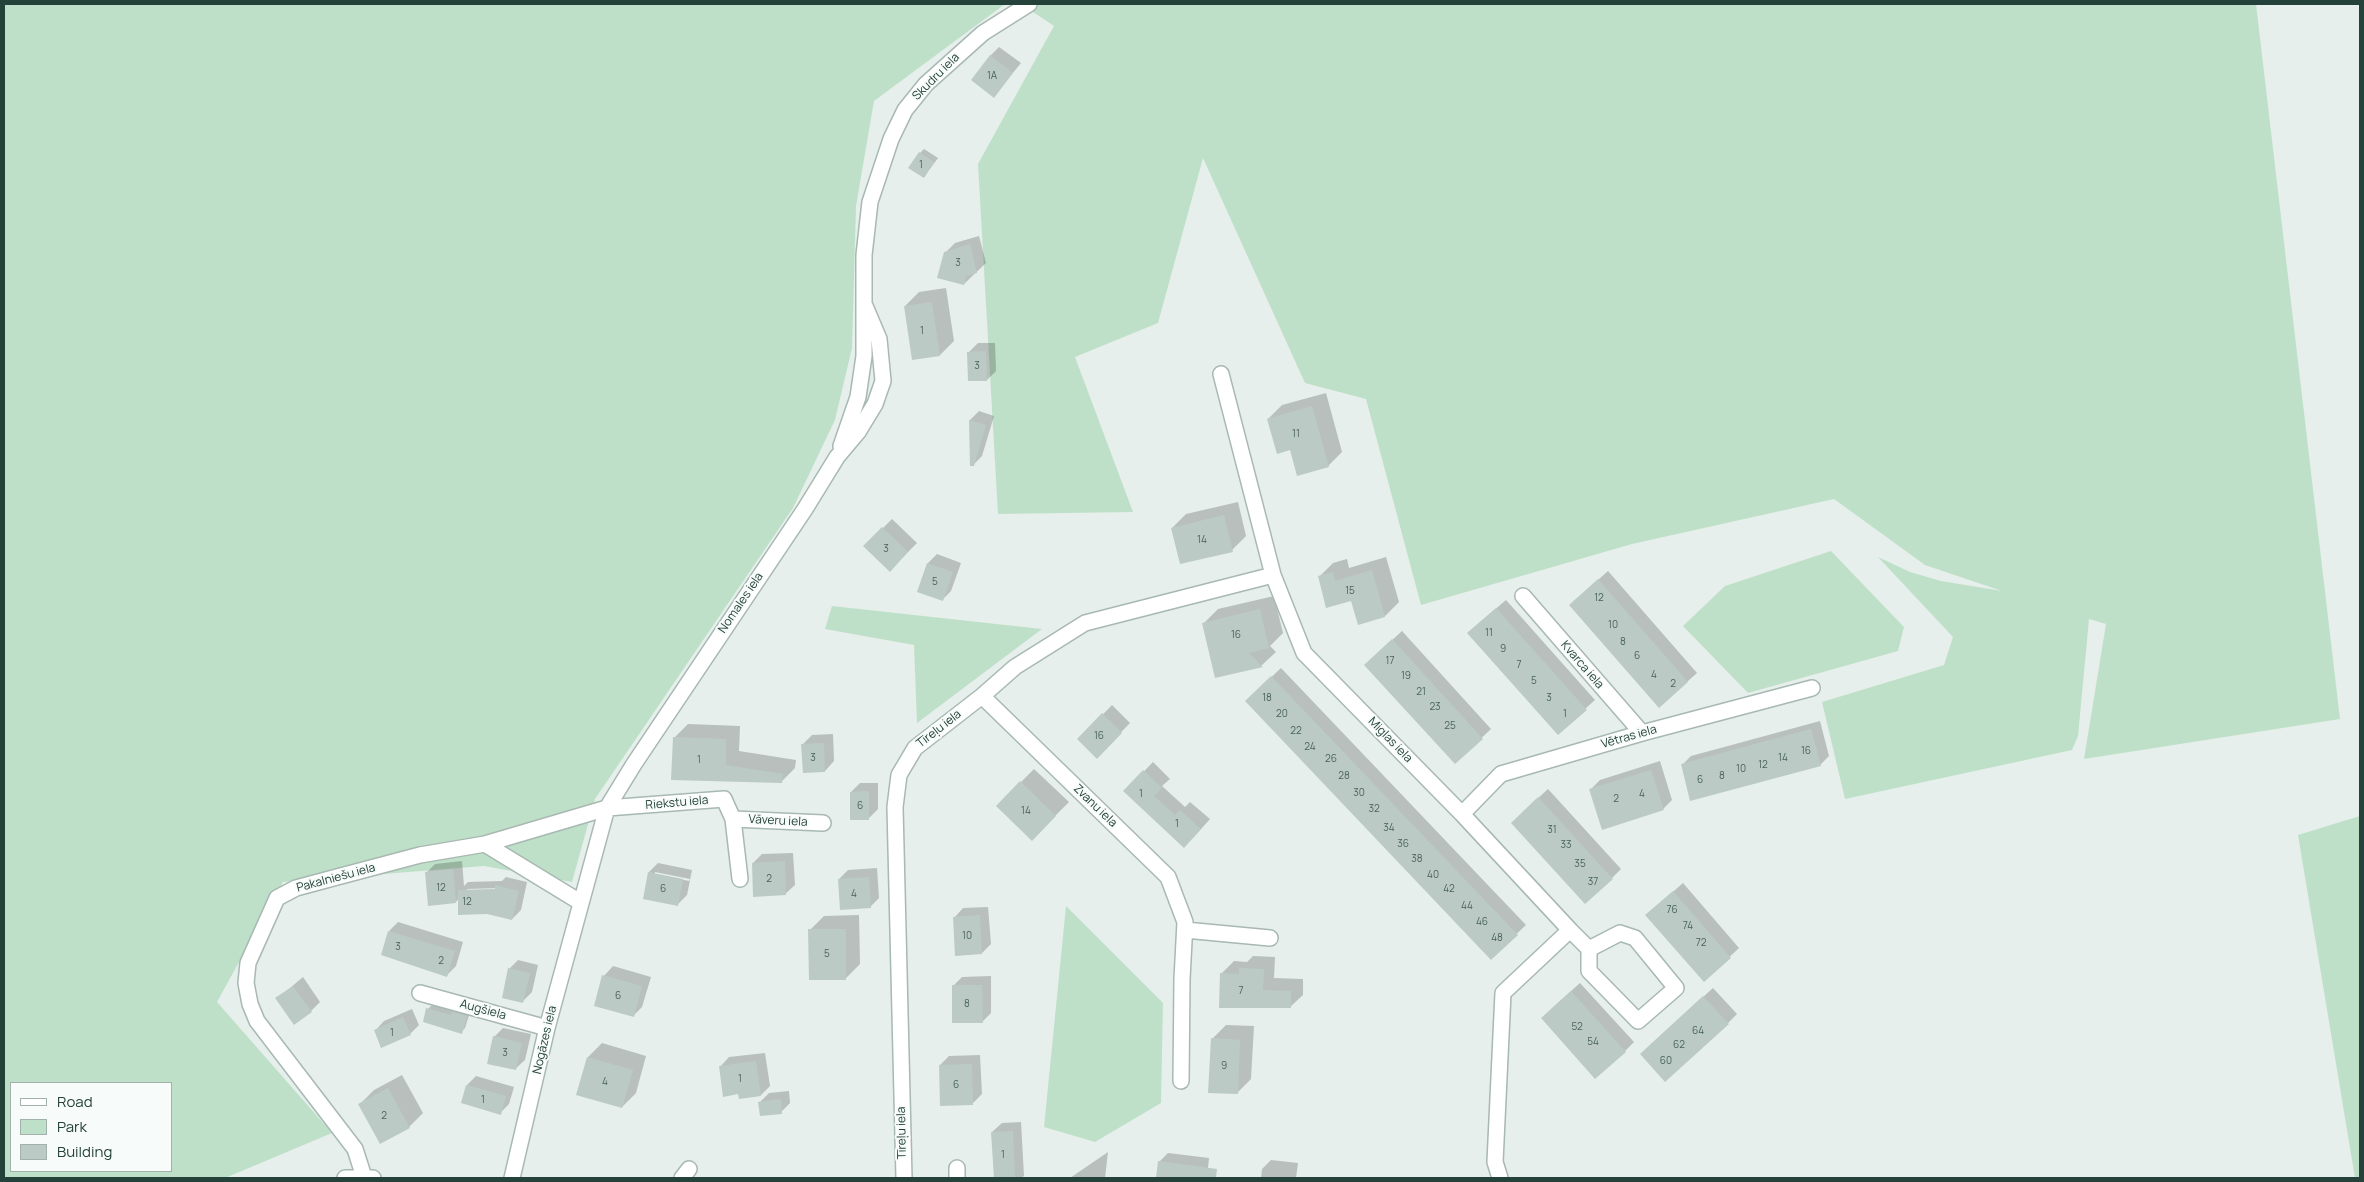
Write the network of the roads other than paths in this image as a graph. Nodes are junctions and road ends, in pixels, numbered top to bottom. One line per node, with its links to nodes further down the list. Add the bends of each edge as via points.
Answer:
1 (1029, 4): 2 (street, Skudru iela, via 983,33 926,84 904,110 870,202 864,254)
2 (865, 306): 4 (street, Skudru iela, via 864,356 858,397); 4 (street, Nomales iela, via 879,339 883,381 871,411)
3 (1221, 374): 5 (street, Miglas iela)
4 (837, 457): 10 (street, Nomales iela)
5 (1273, 575): 8 (street, Tīreļu iela, via 1085,623 1015,667); 11 (street, Miglas iela, via 1304,653)
6 (1523, 596): 9 (street, Kvarca iela)
7 (1812, 688): 9 (street, Vētras iela)
8 (982, 696): 17 (street, Zvanu iela, via 1168,877); 27 (street, Tīreļu iela, via 914,748 898,775 895,842)
9 (1642, 733): 11 (street, Vētras iela, via 1501,774)
10 (607, 808): 12 (street, Riekstu iela, via 724,799); 14 (street, Pakalniešu iela); 16 (street, Nomales iela)
11 (1462, 814): 18 (street, Miglas iela)
12 (733, 819): 13 (street, Vāveru iela); 15 (street, Riekstu iela)
13 (823, 823)
14 (485, 844): 16 (street); 25 (street, Pakalniešu iela, via 420,855 296,888 277,898 248,963 246,983 257,1021 355,1149)
15 (740, 879)
16 (580, 902): 22 (street, Nogāzes iela)
17 (1185, 930): 19 (street); 23 (street, Zvanu iela)
18 (1570, 930): 20 (street, Miglas iela); 28 (street, via 1504,993 1495,1162)
19 (1270, 938)
20 (1589, 949): 20 (street, via 1589,971 1638,1021 1676,988 1635,938 1620,933)
21 (420, 993): 22 (street, Augšiela)
22 (547, 1028): 26 (street, Nogāzes iela)
23 (1181, 1081)
24 (345, 1178): 25 (street)
25 (368, 1178)
26 (512, 1178)
27 (904, 1178)
28 (1500, 1178)

